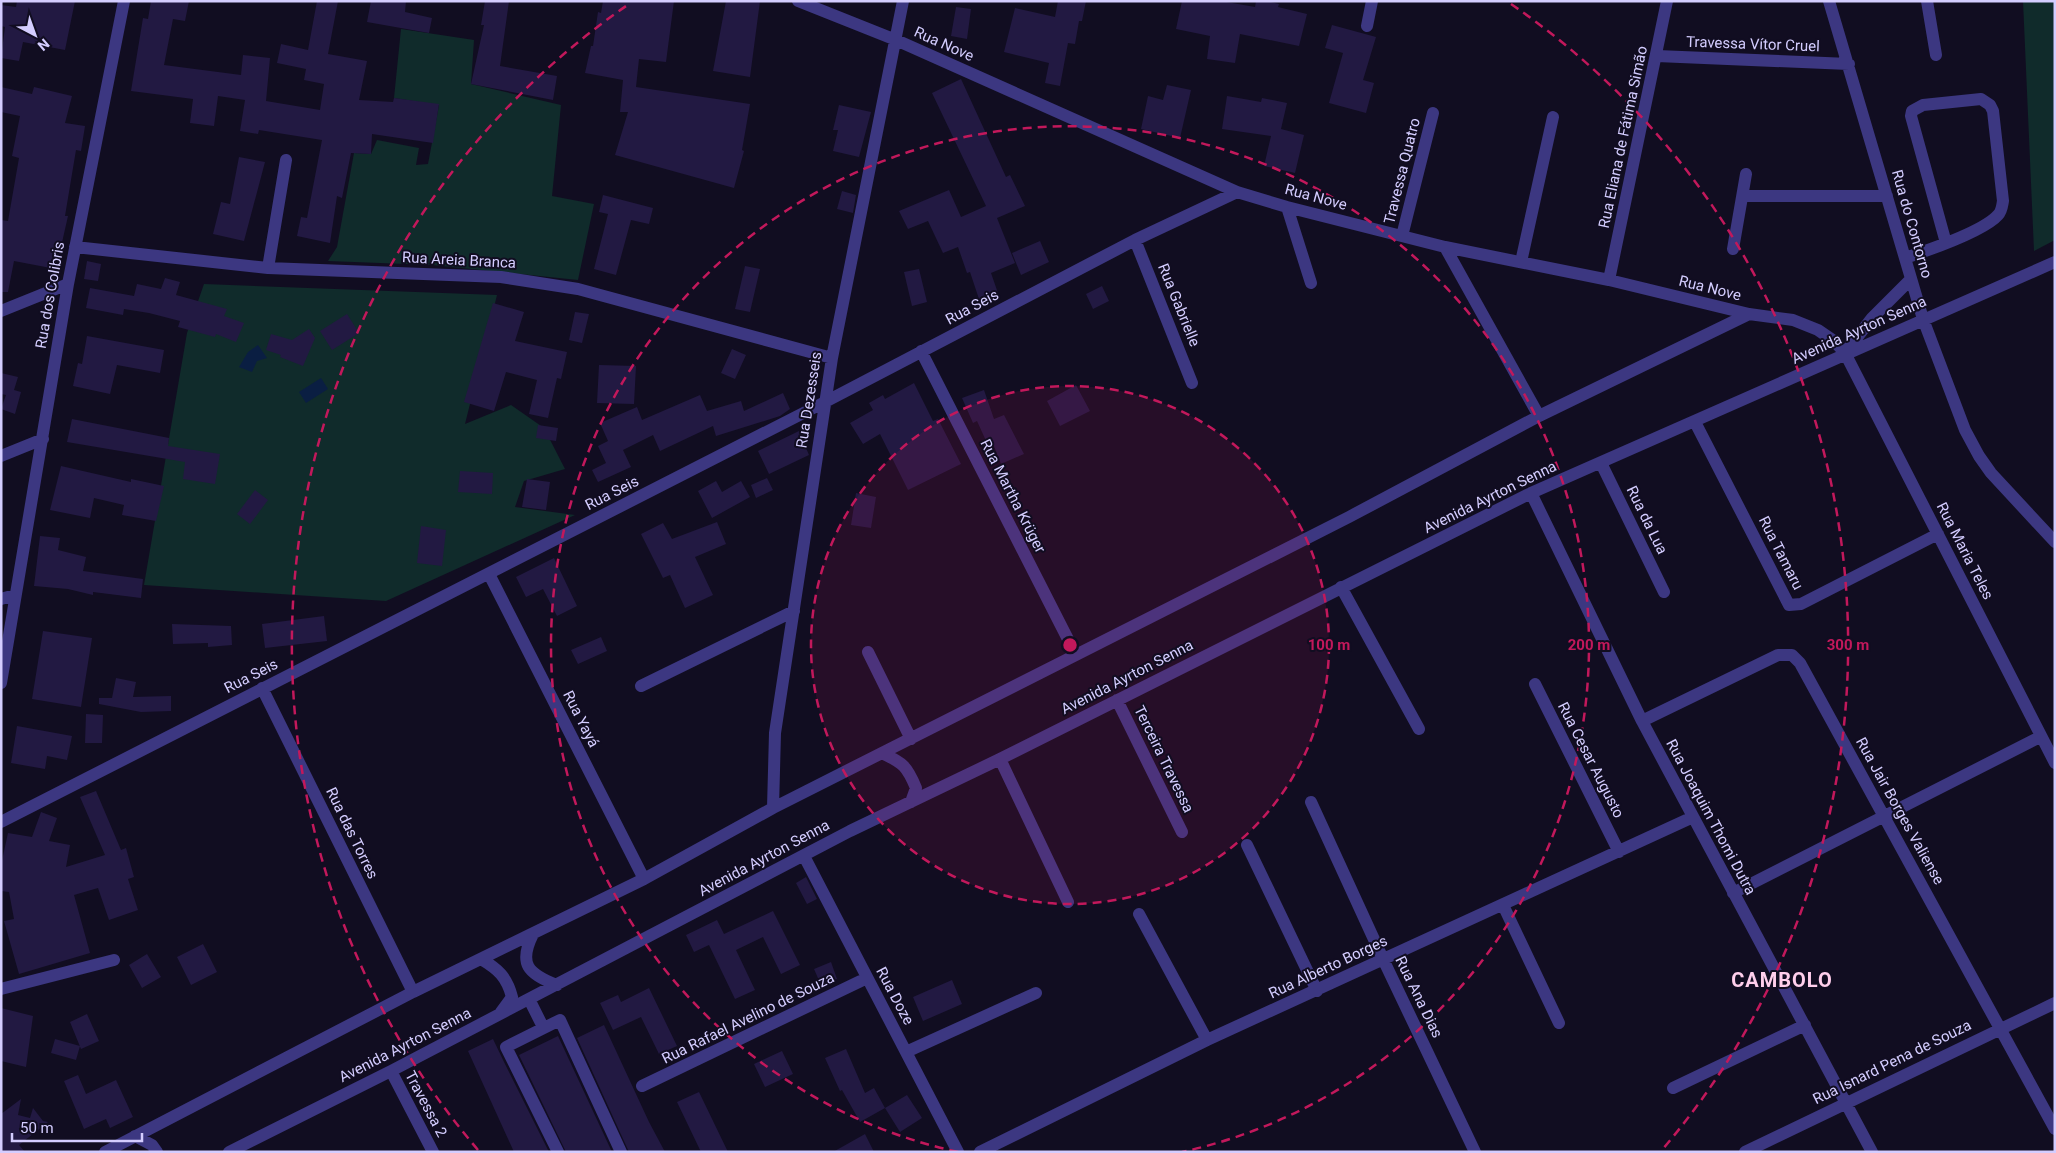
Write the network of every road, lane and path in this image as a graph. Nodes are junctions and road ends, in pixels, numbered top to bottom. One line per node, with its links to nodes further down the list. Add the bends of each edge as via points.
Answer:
1 (124, 1): 24 (street, Rua dos Colibris)
2 (798, 1): 9 (street, Rua Nove)
3 (903, 1): 9 (street, Rua Dezesseis)
4 (1372, 1): 8 (street)
5 (1667, 1): 11 (street, Rua Eliana de Fátima Simão)
6 (1829, 1): 12 (street, Rua do Contorno)
7 (1927, 1): 10 (street)
8 (1367, 26)
9 (896, 40): 17 (street, Rua Nove); 40 (street, Rua Dezesseis)
10 (1936, 55)
11 (1657, 56): 12 (street, Travessa Vítor Cruel); 32 (street, Rua Eliana de Fátima Simão)
12 (1849, 64): 19 (street, Rua do Contorno)
13 (1433, 113): 21 (street, Travessa Quatro)
14 (1553, 118): 28 (street)
15 (286, 160): 30 (street)
16 (1746, 174): 18 (street)
17 (1237, 192): 20 (street, Rua Nove); 22 (street, Rua Seis)
18 (1744, 196): 19 (street); 26 (street)
19 (1887, 196): 27 (street, Rua do Contorno)
20 (1287, 207): 21 (street, Rua Nove); 33 (street)
21 (1402, 236): 25 (street, Rua Nove)
22 (1135, 240): 38 (street, Rua Seis); 41 (street, Rua Gabrielle)
23 (1946, 244): 23 (street, via 1990,221 2002,210 1993,111 1981,100 1923,105 1912,111 1910,116); 27 (street)
24 (75, 247): 30 (street, Rua Areia Branca); 34 (street, Rua dos Colibris)
25 (1445, 247): 28 (street, Rua Nove); 43 (street)
26 (1733, 249)
27 (1905, 258): 31 (street, Rua do Contorno)
28 (1521, 262): 32 (street, Rua Nove)
29 (2055, 262): 37 (street, Avenida Ayrton Senna)
30 (268, 268): 40 (street, Rua Areia Branca, via 501,277 568,287)
31 (1911, 279): 37 (street, Rua do Contorno); 39 (street, via 1872,318)
32 (1609, 280): 36 (street, Rua Nove)
33 (1311, 283)
34 (68, 284): 35 (street); 45 (street, Rua dos Colibris)
35 (1, 311)
36 (1749, 314): 39 (street, Rua Nove, via 1793,320 1808,326 1834,341); 43 (street)
37 (1924, 318): 39 (street, Avenida Ayrton Senna); 50 (street, Rua do Contorno, via 1971,443 1991,473)
38 (922, 351): 42 (street, Rua Seis); 58 (street, Rua Martha Krüger)
39 (1845, 353): 44 (street, Avenida Ayrton Senna); 49 (street, Rua Maria Teles)
40 (832, 358): 42 (street, Rua Dezesseis)
41 (1192, 383)
42 (825, 402): 51 (street, Rua Seis); 56 (street, Rua Dezesseis)
43 (1539, 416): 58 (street)
44 (1695, 422): 47 (street, Avenida Ayrton Senna); 49 (street, Rua Tamaru, via 1789,605 1801,604)
45 (43, 439): 46 (street); 54 (street, Rua dos Colibris)
46 (1, 456)
47 (1601, 463): 48 (street, Avenida Ayrton Senna); 53 (street, Rua da Lua)
48 (1531, 493): 52 (street, Avenida Ayrton Senna); 64 (street, Rua Joaquim Thomi Dutra)
49 (1938, 534): 66 (street, Rua Maria Teles)
50 (2055, 542)
51 (489, 574): 62 (street, Rua Seis); 81 (street, Rua Yayá)
52 (1341, 587): 63 (street, Avenida Ayrton Senna); 65 (street)
53 (1664, 592)
54 (15, 595): 55 (street); 59 (street, Rua dos Colibris)
55 (1, 599)
56 (794, 611): 61 (street); 73 (street, Rua Dezesseis, via 775,733)
57 (868, 652): 67 (street)
58 (1076, 655): 67 (street)
59 (1, 683)
60 (1535, 684): 79 (street, Rua Cesar Augusto)
61 (642, 686)
62 (262, 688): 76 (street, Rua Seis); 94 (street, Rua das Torres)
63 (1117, 700): 69 (street, Avenida Ayrton Senna); 77 (street, Terceira Travessa)
64 (1642, 721): 74 (street, Rua Jair Borges Valiense, via 1778,655 1792,655 1800,663); 75 (street, Rua Joaquim Thomi Dutra)
65 (1418, 729)
66 (2040, 737): 70 (street, Rua Maria Teles); 74 (street)
67 (911, 739): 68 (street)
68 (882, 753): 71 (street, via 908,768 916,788); 73 (street)
69 (1000, 759): 71 (street, Avenida Ayrton Senna); 83 (street)
70 (2055, 763)
71 (911, 802): 80 (street, Avenida Ayrton Senna)
72 (1311, 802): 88 (street, Rua Ana Dias)
73 (773, 808): 81 (street)
74 (1884, 815): 82 (street); 102 (street, Rua Jair Borges Valiense)
75 (1693, 817): 79 (street, Rua Alberto Borges); 82 (street, Rua Joaquim Thomi Dutra)
76 (1, 822)
77 (1182, 832)
78 (1247, 845): 93 (street)
79 (1619, 852): 84 (street, Rua Alberto Borges)
80 (804, 856): 90 (street, Rua Doze); 91 (street, Avenida Ayrton Senna)
81 (644, 879): 86 (street)
82 (1733, 893): 100 (street, Rua Joaquim Thomi Dutra)
83 (1068, 902)
84 (1503, 906): 88 (street, Rua Alberto Borges); 99 (street)
85 (1139, 914): 103 (street)
86 (533, 934): 87 (street); 91 (street, via 524,950 527,964 535,977)
87 (481, 959): 94 (street); 98 (street, via 497,968 508,982 512,997)
88 (1383, 959): 93 (street, Rua Alberto Borges); 119 (street, Rua Ana Dias)
89 (114, 960): 92 (street)
90 (867, 978): 104 (street, Rua Doze); 106 (street, Rua Rafael Avelino de Souza)
91 (557, 985): 96 (street, Avenida Ayrton Senna)
92 (1, 989)
93 (1317, 991): 103 (street, Rua Alberto Borges)
94 (413, 992): 110 (street)
95 (1036, 993): 104 (street)
96 (529, 999): 98 (street, Avenida Ayrton Senna); 101 (street)
97 (2055, 1003): 102 (street, Rua Isnard Pena de Souza)
98 (498, 1016): 105 (street, Avenida Ayrton Senna)
99 (1559, 1023)
100 (1805, 1025): 107 (street); 108 (street, Rua Joaquim Thomi Dutra)
101 (543, 1027): 115 (street, via 506,1046); 116 (street, via 560,1020)
102 (2000, 1027): 108 (street, Rua Isnard Pena de Souza); 109 (street, Rua Jair Borges Valiense)
103 (1207, 1040): 118 (street, Rua Alberto Borges)
104 (906, 1052): 117 (street, Rua Doze)
105 (391, 1072): 111 (street, Avenida Ayrton Senna); 114 (street, Travessa 2)
106 (642, 1086)
107 (1673, 1088)
108 (1847, 1102): 120 (street, Rua Isnard Pena de Souza); 121 (street, Rua Joaquim Thomi Dutra)
109 (2055, 1130)
110 (135, 1136): 112 (street); 113 (street, via 152,1145)
111 (232, 1151)
112 (106, 1152)
113 (157, 1152)
114 (433, 1152)
115 (558, 1152)
116 (620, 1152)
117 (958, 1152)
118 (980, 1152)
119 (1475, 1152)
120 (1745, 1152)
121 (1872, 1152)

